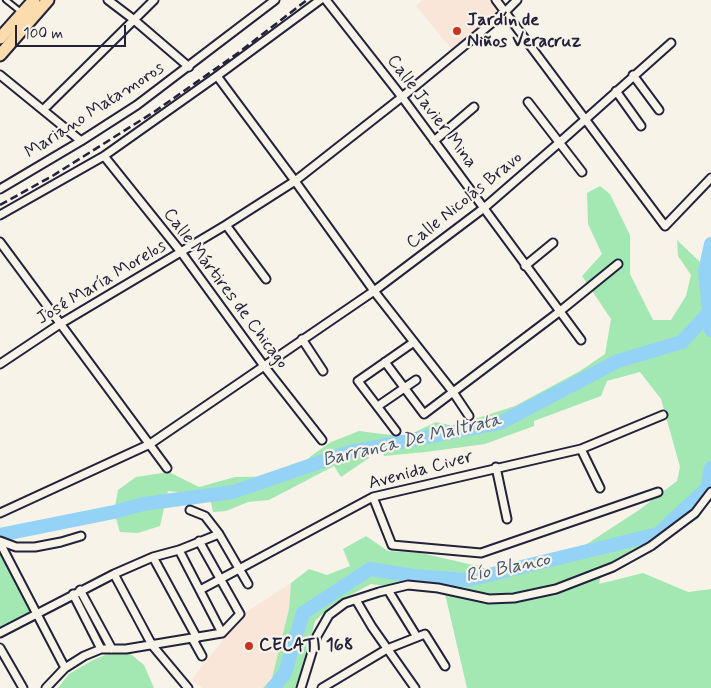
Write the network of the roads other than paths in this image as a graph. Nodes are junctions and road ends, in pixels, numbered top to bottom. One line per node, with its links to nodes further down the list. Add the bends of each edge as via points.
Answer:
1 (6, 0): 12 (lane)
2 (34, 0): 12 (main road)
3 (48, 0): 12 (main road)
4 (108, 0): 13 (street)
5 (154, 0): 13 (street)
6 (275, 0): 17 (street, Mariano Matamoros)
7 (320, 0): 20 (street)
8 (326, 0): 22 (street, Calle Javier Mina)
9 (496, 0): 11 (street)
10 (517, 0): 11 (street, José María Morelos)
11 (505, 12): 22 (street, José María Morelos); 27 (street)
12 (27, 16): 14 (main road); 16 (main road)
13 (133, 19): 17 (street); 25 (street)
14 (0, 38)
15 (671, 43): 19 (street, Calle Nicolás Bravo)
16 (0, 55)
17 (188, 67): 29 (street, Mariano Matamoros)
18 (0, 75): 25 (street)
19 (633, 75): 21 (street, Calle Nicolás Bravo); 26 (street)
20 (218, 76): 32 (street); 35 (street)
21 (616, 91): 27 (street, Calle Nicolás Bravo); 28 (street)
22 (402, 97): 30 (street, Calle Javier Mina); 35 (street, José María Morelos)
23 (528, 102): 31 (street)
24 (474, 107): 30 (street)
25 (43, 110): 29 (street)
26 (659, 110)
27 (585, 119): 31 (street, Calle Nicolás Bravo); 34 (street, via 665,226)
28 (641, 126)
29 (82, 141): 36 (street, Mariano Matamoros)
30 (434, 141): 37 (street, Calle Javier Mina)
31 (560, 142): 33 (street); 37 (street, Calle Nicolás Bravo)
32 (104, 156): 38 (street); 42 (street, Calle Mártires de Chicago)
33 (582, 172)
34 (711, 178)
35 (295, 180): 39 (street, José María Morelos); 46 (street)
36 (0, 189)
37 (484, 208): 44 (street, Calle Javier Mina); 46 (street, Calle Nicolás Bravo)
38 (0, 216)
39 (226, 225): 42 (street, José María Morelos); 45 (street)
40 (0, 242): 48 (street)
41 (553, 244): 44 (street)
42 (181, 252): 48 (street, José María Morelos); 54 (street, Calle Mártires de Chicago)
43 (618, 264): 47 (street)
44 (525, 266): 47 (street, Calle Javier Mina)
45 (266, 279)
46 (374, 291): 49 (street, Calle Nicolás Bravo); 51 (street)
47 (559, 312): 50 (street, Calle Javier Mina); 58 (street)
48 (60, 324): 53 (street, José María Morelos); 64 (street)
49 (302, 339): 54 (street, Calle Nicolás Bravo); 55 (street)
50 (581, 340)
51 (414, 342): 52 (street); 58 (street)
52 (385, 362): 57 (street); 59 (street, via 358,381)
53 (0, 364)
54 (264, 366): 63 (street, Calle Mártires de Chicago); 64 (street, Calle Nicolás Bravo)
55 (322, 371)
56 (416, 380): 57 (street)
57 (404, 388): 58 (street, via 424,414); 59 (street)
58 (453, 392): 61 (street)
59 (378, 406): 62 (street)
60 (663, 415): 65 (street, Avenida Civer)
61 (469, 416)
62 (396, 431)
63 (322, 440)
64 (150, 444): 66 (street); 73 (street, Calle Nicolás Bravo)
65 (581, 449): 67 (street, Avenida Civer); 68 (street)
66 (167, 468)
67 (496, 468): 71 (street, Avenida Civer); 74 (street)
68 (600, 488)
69 (658, 492): 71 (street, via 481,554 392,545)
70 (711, 492): 86 (street, via 696,513 651,546 613,567 556,589 514,598 489,599 438,588 408,586)
71 (373, 497): 81 (street, Avenida Civer)
72 (190, 510): 75 (street, via 205,516)
73 (0, 513)
74 (507, 519)
75 (219, 534): 77 (street); 81 (street)
76 (81, 536): 78 (street, via 35,547 16,547)
77 (199, 541): 79 (street); 83 (street)
78 (0, 542): 89 (street)
79 (179, 550): 80 (street); 85 (street)
80 (153, 557): 82 (street); 93 (street)
81 (238, 569): 83 (street, Avenida Civer); 84 (street)
82 (114, 574): 87 (street); 94 (street)
83 (221, 579): 85 (street, Avenida Civer); 90 (street, via 240,614)
84 (248, 584)
85 (200, 590): 90 (street)
86 (388, 590): 88 (street); 92 (street)
87 (76, 592): 89 (street); 96 (street); 97 (street)
88 (356, 600): 98 (street); 106 (street, via 345,603 329,615 317,636)
89 (36, 615): 91 (street); 101 (street)
90 (222, 632): 93 (street)
91 (0, 634)
92 (417, 637): 98 (street); 100 (street, via 425,634)
93 (194, 638): 94 (street); 99 (street)
94 (152, 645): 97 (street); 105 (street)
95 (0, 648): 103 (street)
96 (101, 648): 97 (street); 101 (street)
97 (112, 649)
98 (387, 649): 102 (street); 107 (street)
99 (202, 656)
100 (446, 666)
101 (66, 668): 104 (street)
102 (413, 687)
103 (23, 688)
104 (46, 688)
105 (188, 688)
106 (300, 688)
107 (322, 688)

